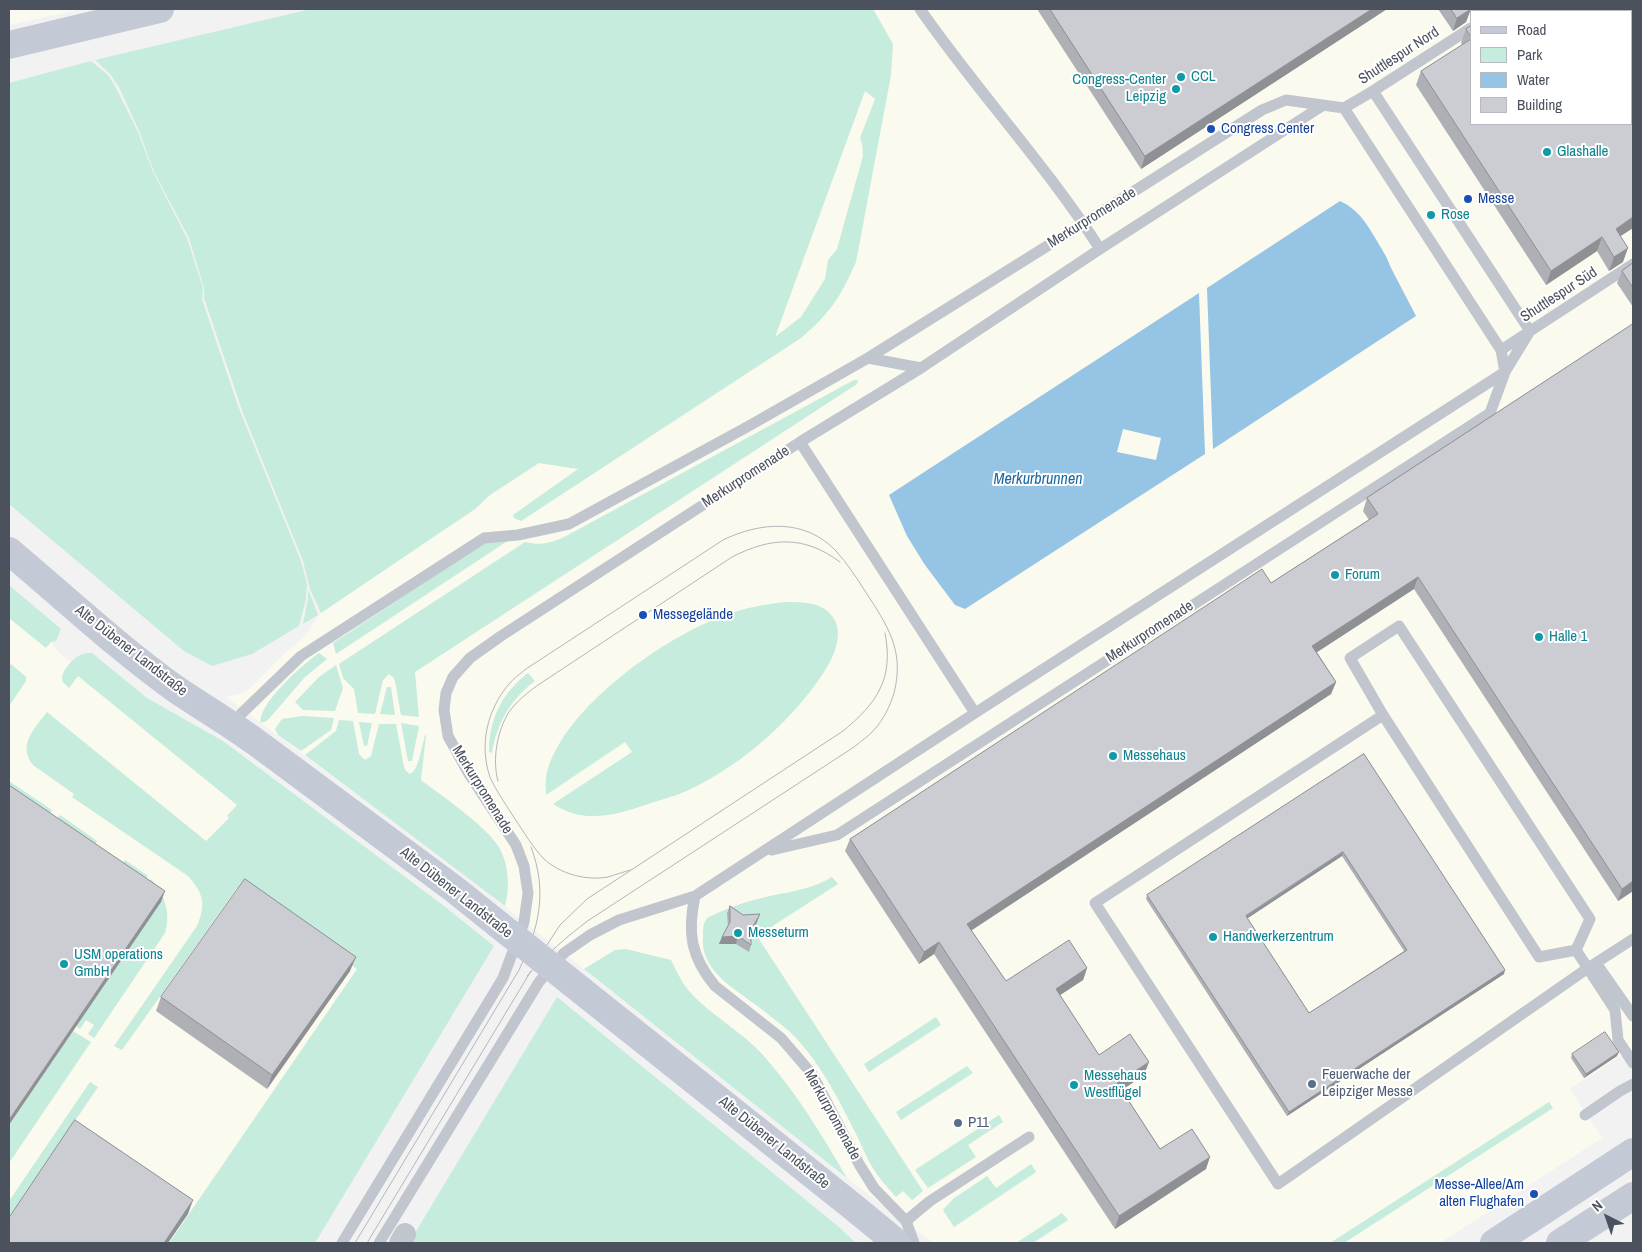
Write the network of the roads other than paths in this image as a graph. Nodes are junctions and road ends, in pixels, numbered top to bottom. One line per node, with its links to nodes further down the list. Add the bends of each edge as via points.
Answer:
1 (160, 9): 4 (street)
2 (920, 9): 8 (lane)
3 (1470, 29): 5 (lane, Shuttlespur Nord)
4 (9, 45)
5 (1373, 91): 7 (lane, Shuttlespur Nord); 11 (lane)
6 (1322, 106): 7 (lane, Merkurpromenade); 8 (lane, Merkurpromenade, via 1286,100 1262,110); 9 (lane, Merkurpromenade)
7 (1344, 108): 12 (lane)
8 (1084, 224): 9 (lane); 13 (lane, Merkurpromenade)
9 (1100, 249): 14 (lane, Merkurpromenade)
10 (1633, 264): 11 (lane, Shuttlespur Süd)
11 (1530, 331): 12 (lane, Shuttlespur Süd); 15 (lane); 16 (lane)
12 (1501, 350): 15 (lane)
13 (868, 358): 14 (lane); 21 (lane, Merkurpromenade, via 569,524 518,535 484,538 301,656)
14 (921, 368): 17 (lane, Merkurpromenade)
15 (1505, 372): 16 (lane); 19 (lane, Merkurpromenade)
16 (1490, 413): 22 (lane, Merkurpromenade, via 837,835)
17 (800, 442): 19 (lane, Merkurpromenade); 35 (lane, Merkurpromenade, via 501,636 470,658 453,677 446,693 444,710 448,736 516,845 524,866 528,893 524,922 503,978)
18 (9, 551): 21 (street, Alte Dübener Landstraße, via 178,690)
19 (975, 713): 22 (lane, Merkurpromenade)
20 (1383, 715): 25 (lane, via 1539,957); 25 (lane, via 1350,658 1399,626 1590,918); 26 (lane, via 1095,903 1278,1184)
21 (232, 724): 34 (street, Alte Dübener Landstraße, bridge, via 454,889 852,1206)
22 (763, 852): 23 (lane, Merkurpromenade)
23 (695, 896): 34 (lane, Merkurpromenade, via 690,916 694,954 706,976 781,1038 812,1074 859,1164); 36 (lane, Merkurpromenade, via 619,920 564,953 538,982)
24 (1633, 939): 26 (lane)
25 (1576, 950): 26 (lane)
26 (1592, 965): 27 (lane); 28 (lane, via 1616,1010 1618,1040)
27 (1633, 1016)
28 (1633, 1063)
29 (1633, 1084): 30 (lane)
30 (1585, 1115)
31 (1029, 1137): 34 (lane, via 930,1200)
32 (1633, 1152): 38 (street)
33 (1633, 1196): 39 (street)
34 (902, 1232): 37 (lane, Merkurpromenade)
35 (342, 1243)
36 (379, 1243)
37 (914, 1243)
38 (1494, 1243)
39 (1560, 1243)

